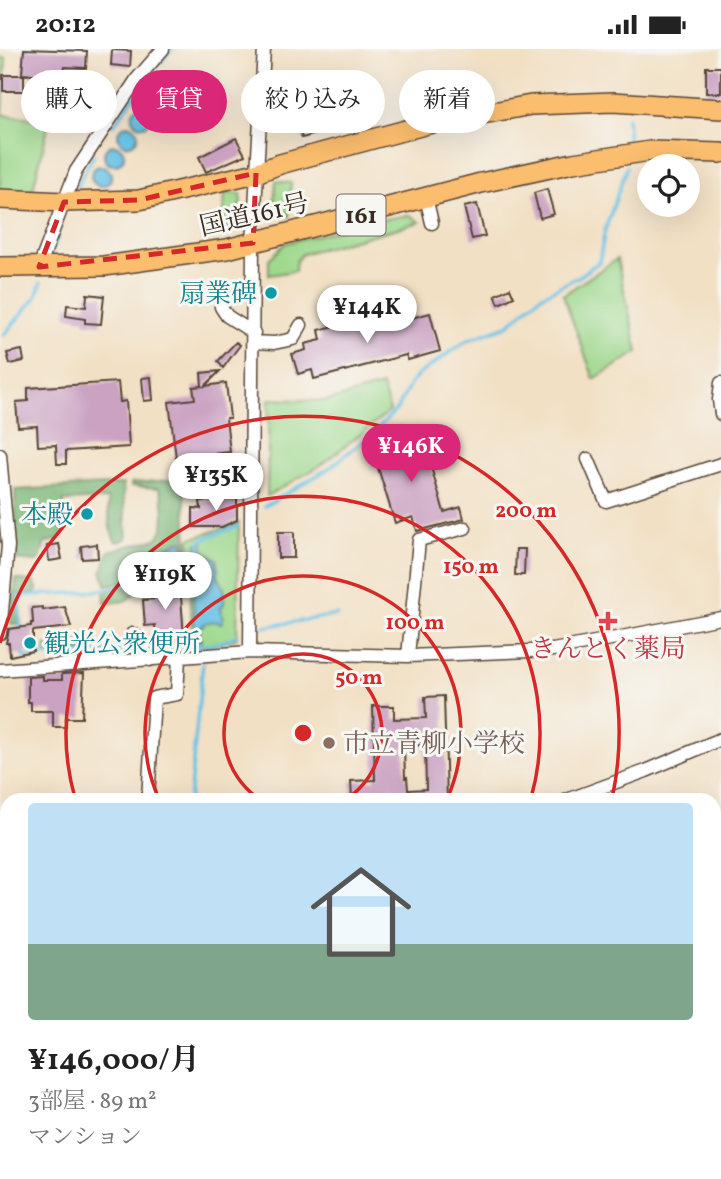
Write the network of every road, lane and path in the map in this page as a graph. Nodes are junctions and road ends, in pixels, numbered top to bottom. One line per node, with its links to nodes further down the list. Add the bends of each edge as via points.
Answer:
1 (163, 49): 8 (street, via 97,138 76,171)
2 (264, 49): 5 (street)
3 (721, 109): 5 (highway, 国道161号, via 613,102 531,105 428,124)
4 (721, 153): 6 (highway, 国道161号 / 161, via 650,151 614,156)
5 (256, 173): 8 (highway, 国道161号, via 139,200); 10 (street)
6 (426, 197): 9 (street); 10 (highway, 国道161号 / 161)
7 (0, 199): 8 (highway, 国道161号)
8 (64, 202): 12 (street)
9 (432, 223)
10 (253, 243): 12 (highway, 国道161号 / 161, via 128,264); 15 (street)
11 (0, 267): 12 (highway, 国道161号 / 161)
12 (39, 267)
13 (221, 307): 15 (street)
14 (301, 325): 15 (street, via 293,339 274,343)
15 (253, 338): 26 (street)
16 (721, 383): 17 (street)
17 (721, 414)
18 (0, 455): 20 (street)
19 (588, 459): 21 (street, via 606,501)
20 (0, 461): 24 (street, via 8,546)
21 (721, 464)
22 (466, 528): 27 (street, via 419,540)
23 (721, 618): 27 (street, via 553,650)
24 (0, 632)
25 (132, 634): 29 (street)
26 (250, 652): 27 (street); 28 (street)
27 (408, 656)
28 (179, 658): 29 (street); 32 (street, via 177,694 154,698)
29 (150, 660): 30 (street)
30 (0, 670)
31 (721, 739): 33 (street)
32 (148, 793)
33 (586, 793)

